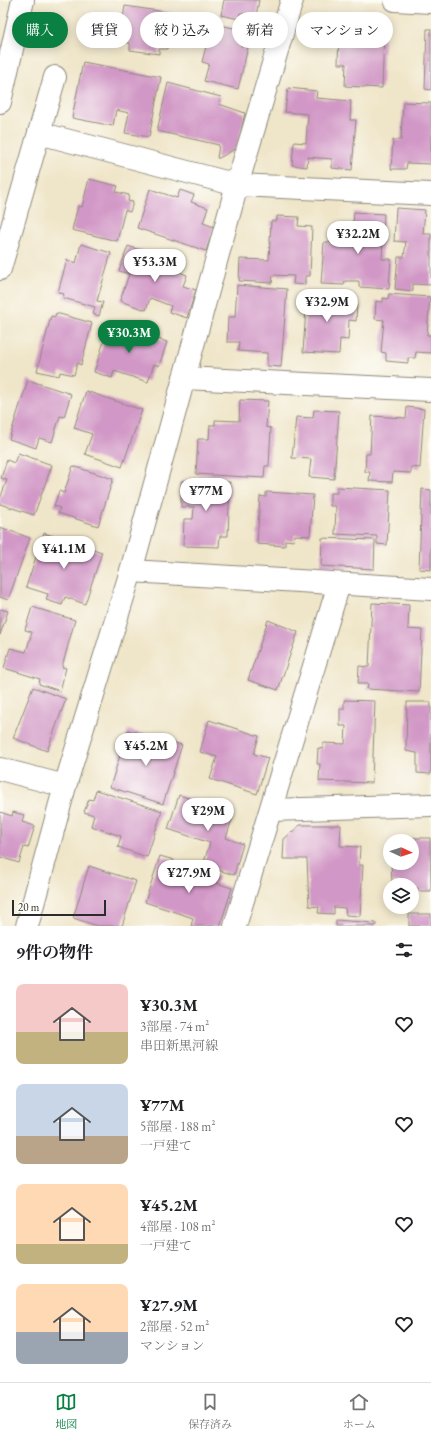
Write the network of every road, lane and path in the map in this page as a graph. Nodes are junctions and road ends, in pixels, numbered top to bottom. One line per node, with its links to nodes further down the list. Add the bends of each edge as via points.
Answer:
1 (23, 0): 6 (street)
2 (292, 0): 8 (street)
3 (395, 0): 4 (street)
4 (431, 2)
5 (55, 77): 7 (street)
6 (0, 102)
7 (38, 133): 8 (street); 10 (street)
8 (237, 185): 9 (street); 11 (street)
9 (431, 194)
10 (0, 269)
11 (184, 378): 12 (street); 13 (street)
12 (431, 390)
13 (130, 571): 14 (street); 17 (street)
14 (339, 584): 15 (street); 19 (street)
15 (431, 589)
16 (0, 769): 17 (street)
17 (65, 786): 20 (street)
18 (431, 805): 19 (street)
19 (271, 810): 21 (street)
20 (27, 926)
21 (235, 926)

